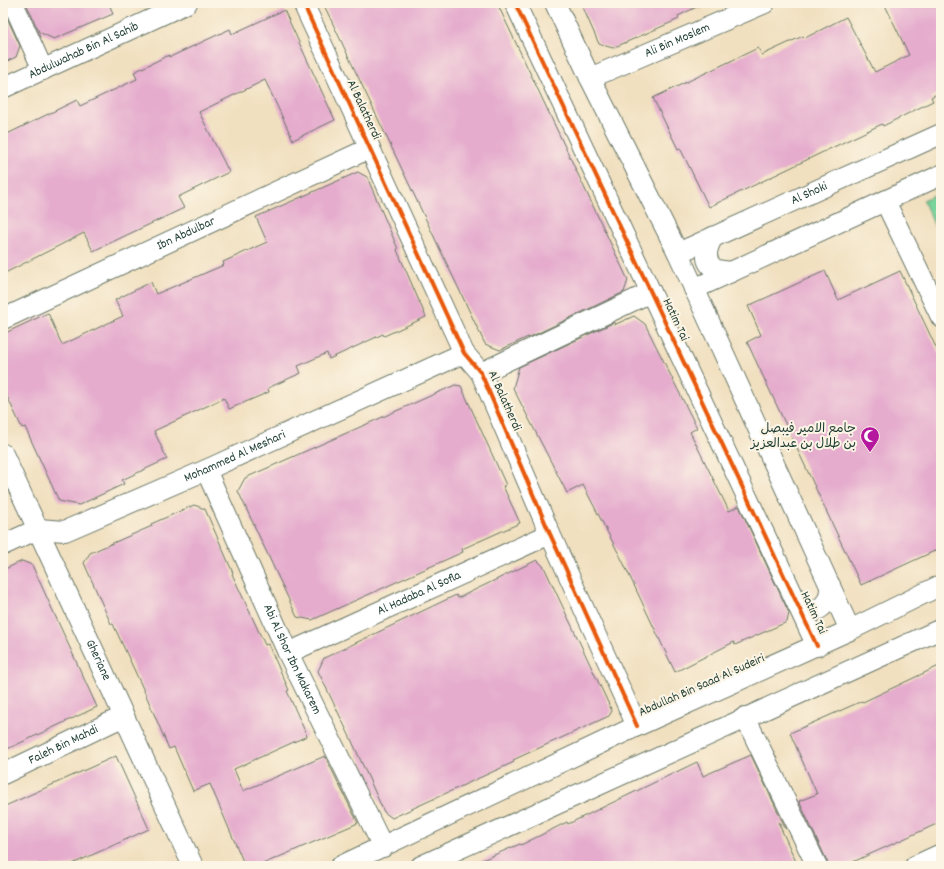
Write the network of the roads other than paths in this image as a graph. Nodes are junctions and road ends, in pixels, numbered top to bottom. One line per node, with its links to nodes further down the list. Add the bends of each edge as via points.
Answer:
1 (13, 3): 7 (street)
2 (187, 3): 7 (street, Abdulwahab Bin Al Sahib)
3 (303, 3): 11 (street, Al Balatherdi)
4 (515, 3): 18 (street, Hatim Tai)
5 (556, 3): 8 (street, Hatim Tai)
6 (765, 3): 8 (street, Ali Bin Moslem)
7 (43, 70): 9 (street, Abdulwahab Bin Al Sahib)
8 (590, 78): 15 (street, Hatim Tai)
9 (3, 88)
10 (941, 134): 14 (street, Al Shoki)
11 (370, 148): 20 (street, Ibn Abdulbar); 21 (street, Al Balatherdi)
12 (941, 175): 13 (street)
13 (885, 201): 16 (street); 19 (street)
14 (713, 237): 15 (street, Al Shoki); 16 (street, via 706,252 707,259 715,268)
15 (678, 253): 17 (street, Hatim Tai)
16 (731, 272): 17 (street)
17 (694, 289): 29 (street, Hatim Tai)
18 (651, 292): 22 (street); 30 (street, Hatim Tai)
19 (941, 317)
20 (3, 319)
21 (464, 353): 22 (street, Al Balatherdi); 24 (street, Mohammed Al Meshari)
22 (481, 373): 26 (street, Al Balatherdi)
23 (3, 454): 25 (street, Gheriane)
24 (206, 470): 25 (street, Mohammed Al Meshari, via 65,531); 34 (street, Abi Al Shor Ibn Makarem)
25 (38, 528): 27 (street); 35 (street, Gheriane)
26 (550, 534): 34 (street, Al Hadaba Al Sofla); 37 (street, Al Balatherdi)
27 (3, 545)
28 (941, 585): 32 (street, Abdullah Bin Saad Al Sudeiri)
29 (830, 586): 30 (street, via 826,604 814,610); 32 (street, Hatim Tai)
30 (798, 606): 33 (street, Hatim Tai)
31 (941, 629): 36 (street)
32 (850, 630): 33 (street, Abdullah Bin Saad Al Sudeiri)
33 (816, 646): 37 (street, Abdullah Bin Saad Al Sudeiri)
34 (288, 653): 39 (street, Abi Al Shor Ibn Makarem)
35 (124, 716): 38 (street, Faleh Bin Mahdi); 41 (street, Gheriane)
36 (745, 717): 43 (street); 44 (street)
37 (637, 726): 39 (street, Abdullah Bin Saad Al Sudeiri)
38 (3, 774)
39 (383, 847): 42 (street, Abdullah Bin Saad Al Sudeiri)
40 (941, 854): 45 (street)
41 (193, 866)
42 (340, 866)
43 (421, 866)
44 (817, 866)
45 (915, 866)

